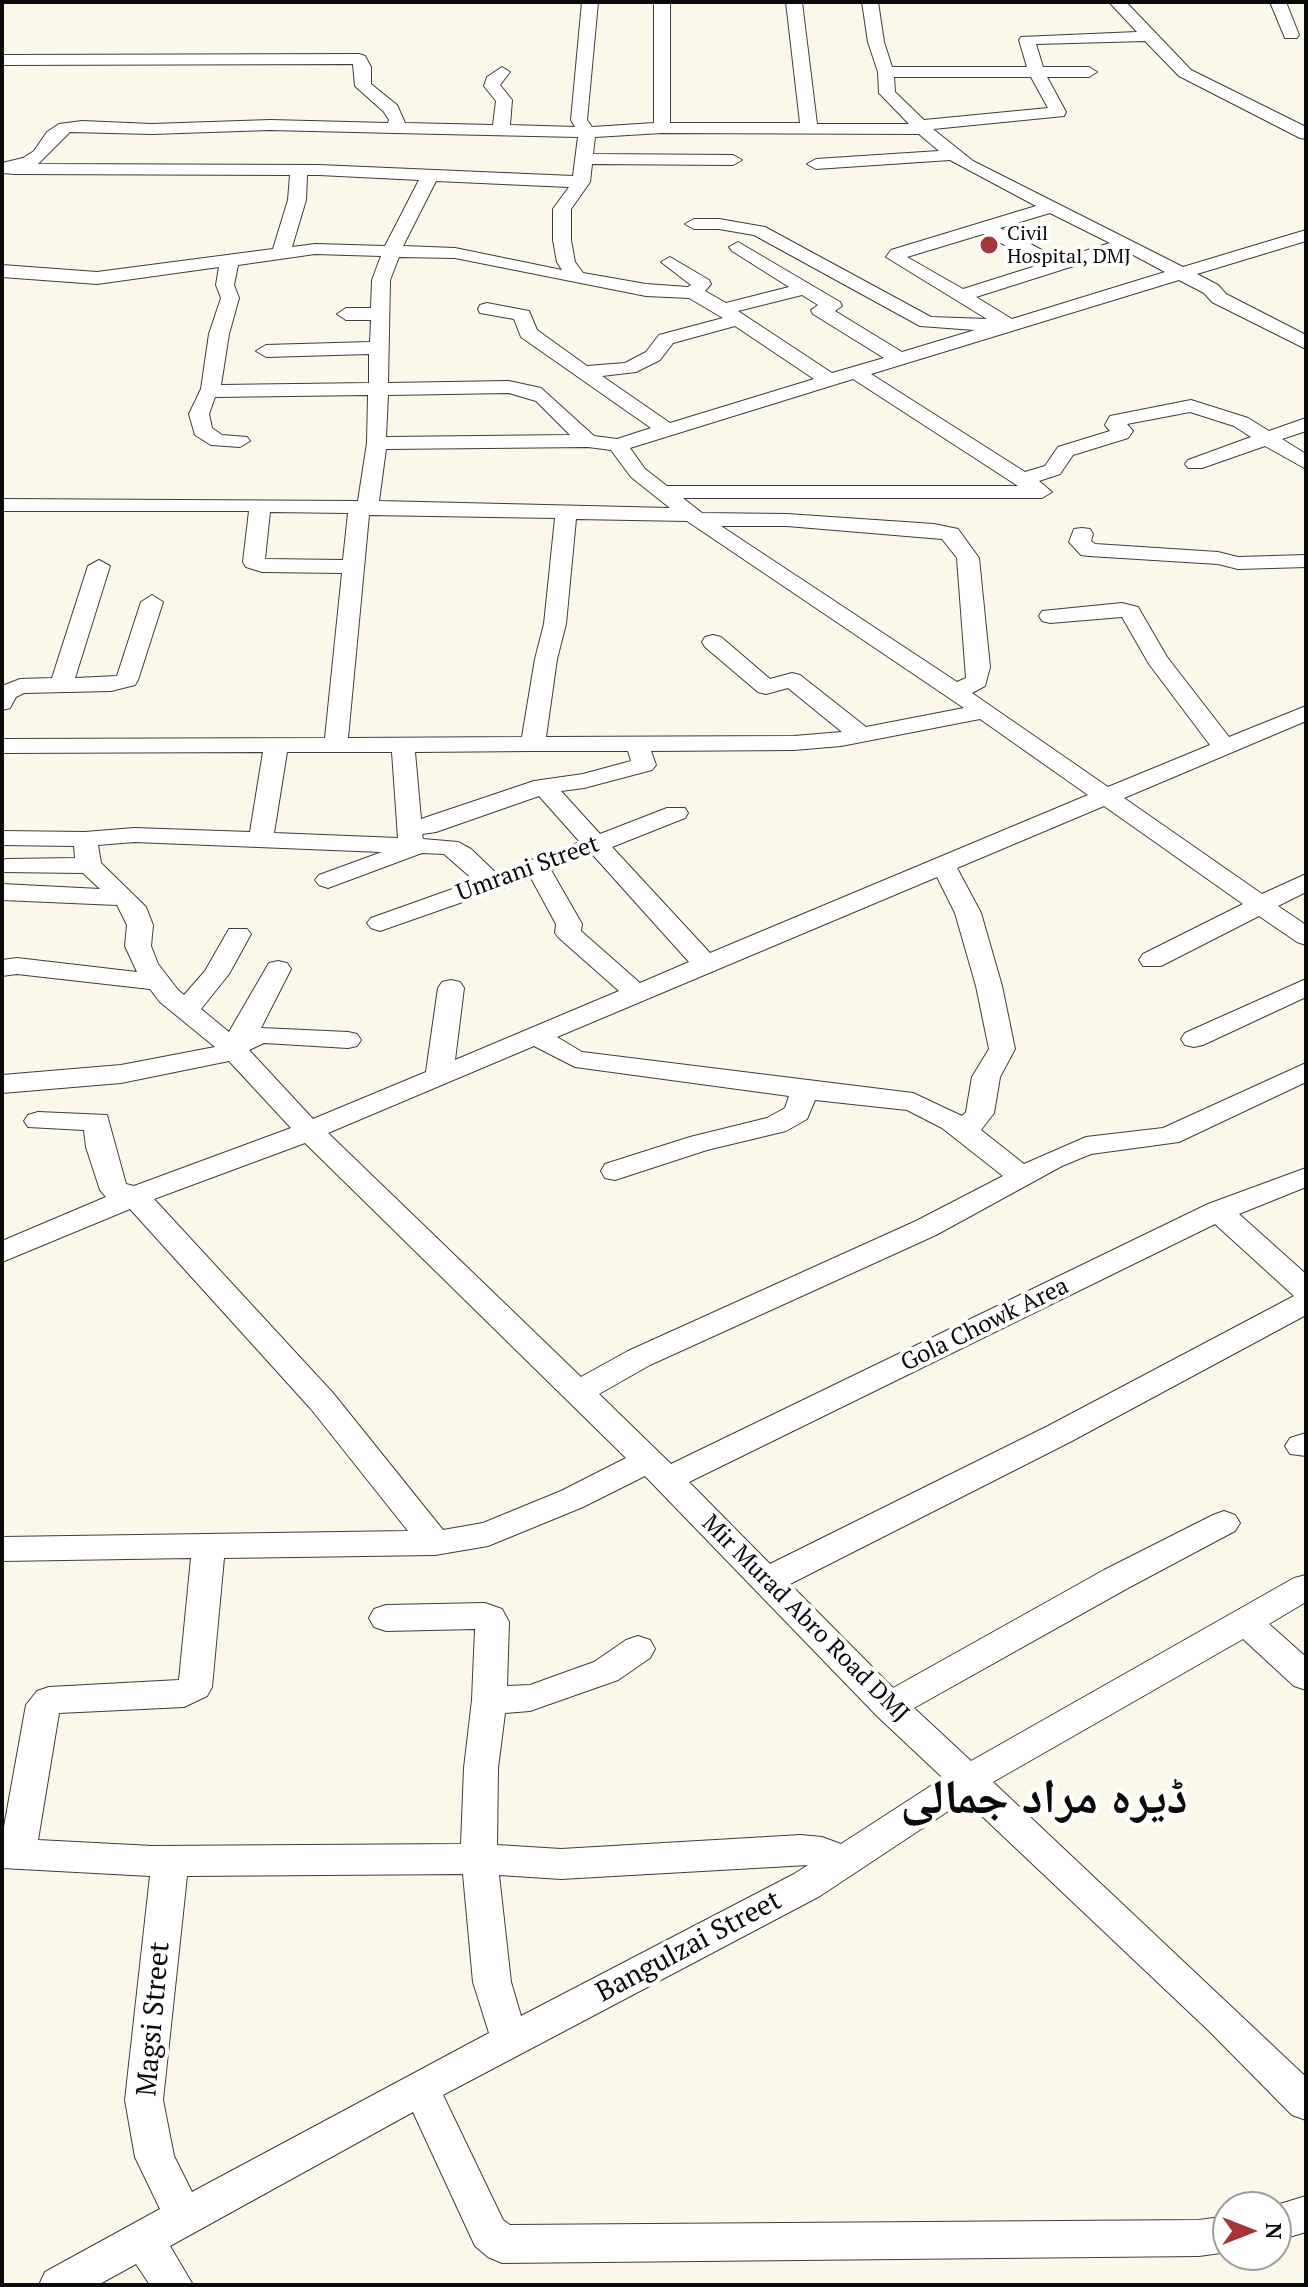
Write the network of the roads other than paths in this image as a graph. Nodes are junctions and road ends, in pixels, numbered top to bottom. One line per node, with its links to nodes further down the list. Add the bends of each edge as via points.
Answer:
1 (590, 2): 21 (street, via 579,120)
2 (662, 2): 17 (street)
3 (794, 2): 20 (street)
4 (870, 2): 13 (street)
5 (1117, 2): 9 (street)
6 (1281, 10): 7 (street); 8 (street)
7 (1306, 17)
8 (1291, 35)
9 (1149, 36): 11 (street, via 1027,40); 22 (street, via 1185,73)
10 (2, 60): 16 (street, via 359,59 363,86 391,109)
11 (1036, 71): 13 (street); 14 (street); 15 (street, via 1058,112)
12 (502, 72): 19 (street, via 492,86 504,100)
13 (886, 72): 15 (street, via 887,93)
14 (1089, 72)
15 (921, 127): 20 (street); 24 (street)
16 (395, 128): 18 (street); 28 (street, via 82,126 53,136 29,162)
17 (662, 128): 20 (street); 21 (street)
18 (435, 129): 19 (street); 23 (street, via 430,146)
19 (501, 130): 21 (street)
20 (809, 130)
21 (587, 132): 25 (street)
22 (1306, 134)
23 (313, 142)
24 (954, 155): 27 (street); 32 (street)
25 (583, 159): 26 (street); 31 (street)
26 (733, 160)
27 (816, 164)
28 (2, 169): 30 (street)
29 (425, 169): 30 (street); 31 (street); 38 (street)
30 (299, 170): 39 (street, via 297,200)
31 (581, 182): 45 (street, via 562,209 566,262)
32 (1051, 207): 34 (street); 36 (street)
33 (694, 224): 54 (street, via 759,231 927,322)
34 (984, 227): 42 (street); 49 (street, via 895,257)
35 (1306, 235): 44 (street)
36 (1126, 244): 42 (street); 44 (street)
37 (738, 247): 46 (street)
38 (392, 250): 39 (street); 45 (street, via 455,253); 52 (street, via 381,280)
39 (281, 252): 40 (street)
40 (230, 258): 43 (street, via 147,265 97,278); 64 (street, via 225,285 230,298)
41 (670, 262): 48 (street, via 702,284)
42 (1057, 265): 49 (street)
43 (2, 271)
44 (1183, 274): 47 (street); 54 (street)
45 (576, 277): 48 (street)
46 (805, 288): 53 (street); 59 (street, via 833,306 820,310)
47 (1211, 289): 55 (street, via 1233,294); 56 (street)
48 (692, 293): 53 (street)
49 (960, 296): 54 (street)
50 (487, 309): 60 (street, via 522,315 528,333)
51 (346, 314): 52 (street)
52 (382, 314): 57 (street)
53 (729, 315): 60 (street, via 666,339 653,356 629,368); 62 (street)
54 (1008, 327): 59 (street)
55 (1306, 332)
56 (1306, 343)
57 (377, 348): 58 (street); 63 (street)
58 (266, 351)
59 (901, 360): 61 (street)
60 (582, 372): 66 (street)
61 (858, 374): 62 (street); 74 (street)
62 (830, 381): 66 (street)
63 (378, 389): 64 (street); 69 (street, via 509,387 534,392); 70 (street)
64 (210, 391): 68 (street, via 199,414 202,431 218,441)
65 (1306, 424): 67 (street)
66 (668, 431): 71 (street)
67 (1268, 437): 72 (street); 73 (street); 74 (street, via 1206,410 1173,408 1117,420 1121,434 1065,451 1053,470)
68 (240, 441)
69 (588, 441): 70 (street); 71 (street)
70 (377, 443): 80 (street)
71 (618, 445): 76 (street, via 638,473)
72 (1306, 463)
73 (1195, 464)
74 (1023, 479): 76 (street, via 1042,492)
75 (28, 481): 77 (street, via 41,496 156,497)
76 (663, 492): 82 (street)
77 (155, 504): 78 (street); 79 (street)
78 (2, 505)
79 (260, 505): 80 (street); 86 (street, via 254,562)
80 (363, 509): 81 (street); 86 (street)
81 (566, 512): 82 (street); 99 (street, via 555,624)
82 (694, 517): 91 (street); 91 (street, via 950,534 968,558 979,667 977,681)
83 (1082, 534): 84 (street, via 1080,542 1089,550 1238,563)
84 (1306, 561)
85 (99, 566): 90 (street)
86 (355, 567): 97 (street)
87 (152, 602): 90 (street, via 127,680)
88 (1050, 616): 102 (street, via 1130,612 1157,659)
89 (713, 642): 95 (street, via 766,687 792,680)
90 (61, 685): 92 (street, via 20,686 6,693)
91 (956, 692): 93 (street)
92 (2, 703)
93 (984, 711): 95 (street); 104 (street)
94 (1306, 713): 102 (street)
95 (861, 735): 96 (street, via 794,743)
96 (637, 743): 99 (street); 103 (street, via 644,765)
97 (336, 744): 98 (street); 100 (street)
98 (403, 744): 99 (street); 108 (street)
99 (533, 744)
100 (276, 745): 101 (street); 107 (street)
101 (2, 746)
102 (1226, 749): 104 (street)
103 (543, 786): 108 (street, via 427,827); 109 (street)
104 (1106, 799): 111 (street); 119 (street)
105 (676, 813): 109 (street, Umrani Street)
106 (2, 838): 110 (street)
107 (261, 839): 108 (street); 110 (street, via 134,835)
108 (414, 839): 114 (street); 116 (street, via 462,854)
109 (597, 843): 113 (street, Umrani Street); 124 (street)
110 (87, 852): 112 (street); 118 (street)
111 (943, 865): 124 (street); 142 (street, via 968,913 1002,1049 986,1077 980,1113)
112 (7, 866)
113 (537, 867): 116 (street, Umrani Street); 130 (street, via 569,924 568,933)
114 (328, 880)
115 (1306, 882): 119 (street)
116 (492, 883): 120 (street, Umrani Street)
117 (2, 892): 118 (street)
118 (124, 898): 127 (street, Mir Murad Abro Road DMJ, via 140,925 138,946 145,965)
119 (1259, 903): 122 (street); 123 (street)
120 (380, 923)
121 (238, 934): 131 (street, via 216,974)
122 (1306, 937)
123 (1152, 960)
124 (706, 965): 130 (street)
125 (2, 968): 127 (street)
126 (278, 969): 135 (street, via 251,1022)
127 (158, 982): 131 (street, Mir Murad Abro Road DMJ)
128 (1306, 987): 133 (street)
129 (451, 988): 137 (street)
130 (637, 994): 132 (street)
131 (186, 1010): 135 (street, Mir Murad Abro Road DMJ)
132 (536, 1036): 137 (street); 139 (street, via 575,1059)
133 (1194, 1039)
134 (348, 1040): 135 (street, via 264,1035)
135 (231, 1047): 138 (street, via 221,1055 121,1074); 141 (street, Mir Murad Abro Road DMJ)
136 (1306, 1071): 144 (street, via 1169,1136 1086,1146)
137 (439, 1076): 141 (street)
138 (2, 1084)
139 (805, 1090): 142 (street, via 913,1102); 143 (street, via 797,1113 776,1125)
140 (38, 1121): 146 (street, via 97,1121 114,1190)
141 (309, 1131): 146 (street); 151 (street, Mir Murad Abro Road DMJ)
142 (965, 1131): 144 (street)
143 (615, 1171)
144 (1023, 1177): 151 (street)
145 (1306, 1177): 147 (street, Gola Chowk Area)
146 (135, 1196): 148 (street); 154 (street, via 322,1401)
147 (1218, 1211): 149 (street); 152 (street, Gola Chowk Area)
148 (2, 1252)
149 (1306, 1290)
150 (1306, 1302): 157 (street)
151 (578, 1392): 152 (street, Mir Murad Abro Road DMJ)
152 (656, 1470): 154 (street, Gola Chowk Area, via 488,1534); 157 (street, Mir Murad Abro Road DMJ)
153 (1224, 1523): 164 (street)
154 (435, 1543): 155 (street, Gola Chowk Area)
155 (209, 1545): 156 (street, Gola Chowk Area); 166 (street, via 195,1687 184,1694 49,1700 43,1705)
156 (2, 1549)
157 (768, 1580): 164 (street, Mir Murad Abro Road DMJ)
158 (1306, 1587): 160 (street, Bangulzai Street)
159 (386, 1618): 163 (street, via 490,1618)
160 (1246, 1622): 162 (street); 165 (street, Bangulzai Street)
161 (638, 1649): 163 (street, via 606,1671 567,1686 530,1698)
162 (1306, 1677)
163 (489, 1700): 167 (street)
164 (889, 1706): 165 (street, Mir Murad Abro Road DMJ)
165 (969, 1779): 168 (street, Bangulzai Street); 172 (street, Mir Murad Abro Road DMJ)
166 (10, 1854): 169 (street)
167 (479, 1859): 168 (street, via 561,1864 801,1850); 169 (street); 170 (street, via 492,1982)
168 (842, 1861): 170 (street, Bangulzai Street, via 807,1885)
169 (170, 1862): 173 (street, Magsi Street, via 144,2100 155,2157)
170 (510, 2040): 171 (street, Bangulzai Street)
171 (421, 2089): 173 (street, Bangulzai Street); 174 (street, via 489,2233 502,2244)
172 (1306, 2103)
173 (184, 2217): 175 (street, Bangulzai Street)
174 (1212, 2236)
175 (142, 2239): 176 (street, Bangulzai Street); 177 (street)
176 (59, 2285)
177 (173, 2285)

